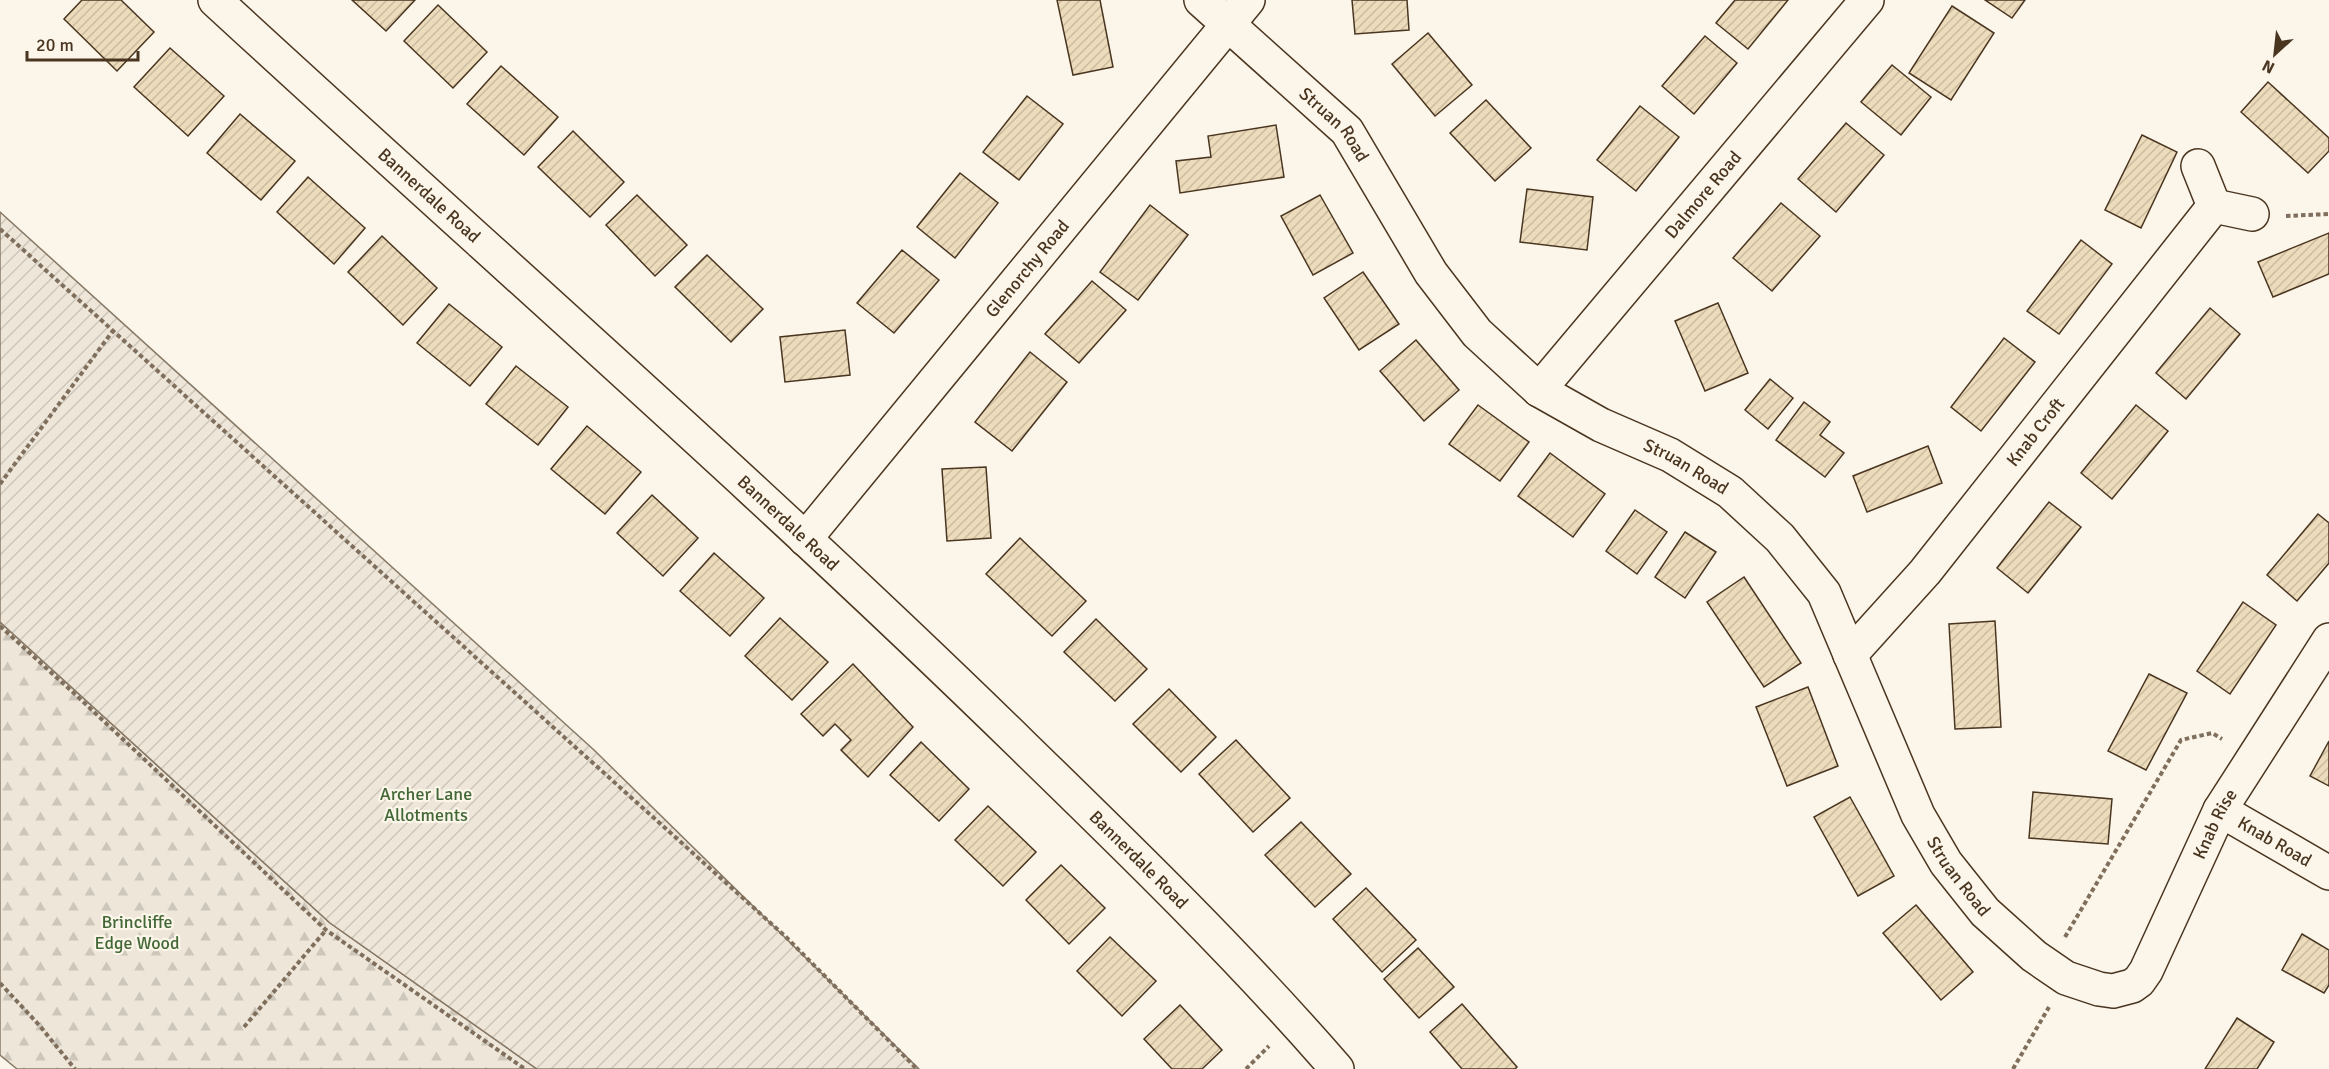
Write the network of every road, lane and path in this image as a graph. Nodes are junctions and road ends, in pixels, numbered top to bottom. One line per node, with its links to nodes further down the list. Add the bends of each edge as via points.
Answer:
1 (215, 0): 13 (street, Bannerdale Road)
2 (1201, 0): 4 (street, Struan Road)
3 (1867, 0): 11 (street, Dalmore Road)
4 (1238, 11): 11 (street, Struan Road, via 1347,130 1431,273 1477,333); 13 (street, Glenorchy Road)
5 (2198, 166): 6 (street)
6 (2214, 206): 8 (street); 16 (street, Knab Croft, via 1925,572)
7 (2329, 214): 8 (path)
8 (2267, 215)
9 (0, 229): 10 (path)
10 (112, 332): 12 (path); 28 (path, via 785,936)
11 (1539, 390): 16 (street, Struan Road, via 1601,425 1670,454 1730,492 1780,538 1824,593)
12 (0, 484)
13 (805, 539): 29 (street, Bannerdale Road, via 911,636 1136,856)
14 (0, 626): 20 (path)
15 (2329, 640): 18 (street, Knab Rise)
16 (1850, 655): 22 (street, Struan Road, via 1918,814 1946,863 1985,912 2034,956)
17 (2228, 743): 21 (path, via 2212,733 2181,740)
18 (2220, 810): 19 (street, Knab Road); 24 (street, Knab Rise, via 2146,971 2127,988)
19 (2329, 873)
20 (326, 930): 25 (path); 27 (path)
21 (2061, 944)
22 (2066, 978): 24 (street, Struan Road); 30 (path)
23 (0, 983): 26 (path)
24 (2099, 989)
25 (244, 1027)
26 (75, 1069)
27 (525, 1069)
28 (917, 1069)
29 (1337, 1069)
30 (2013, 1069)

